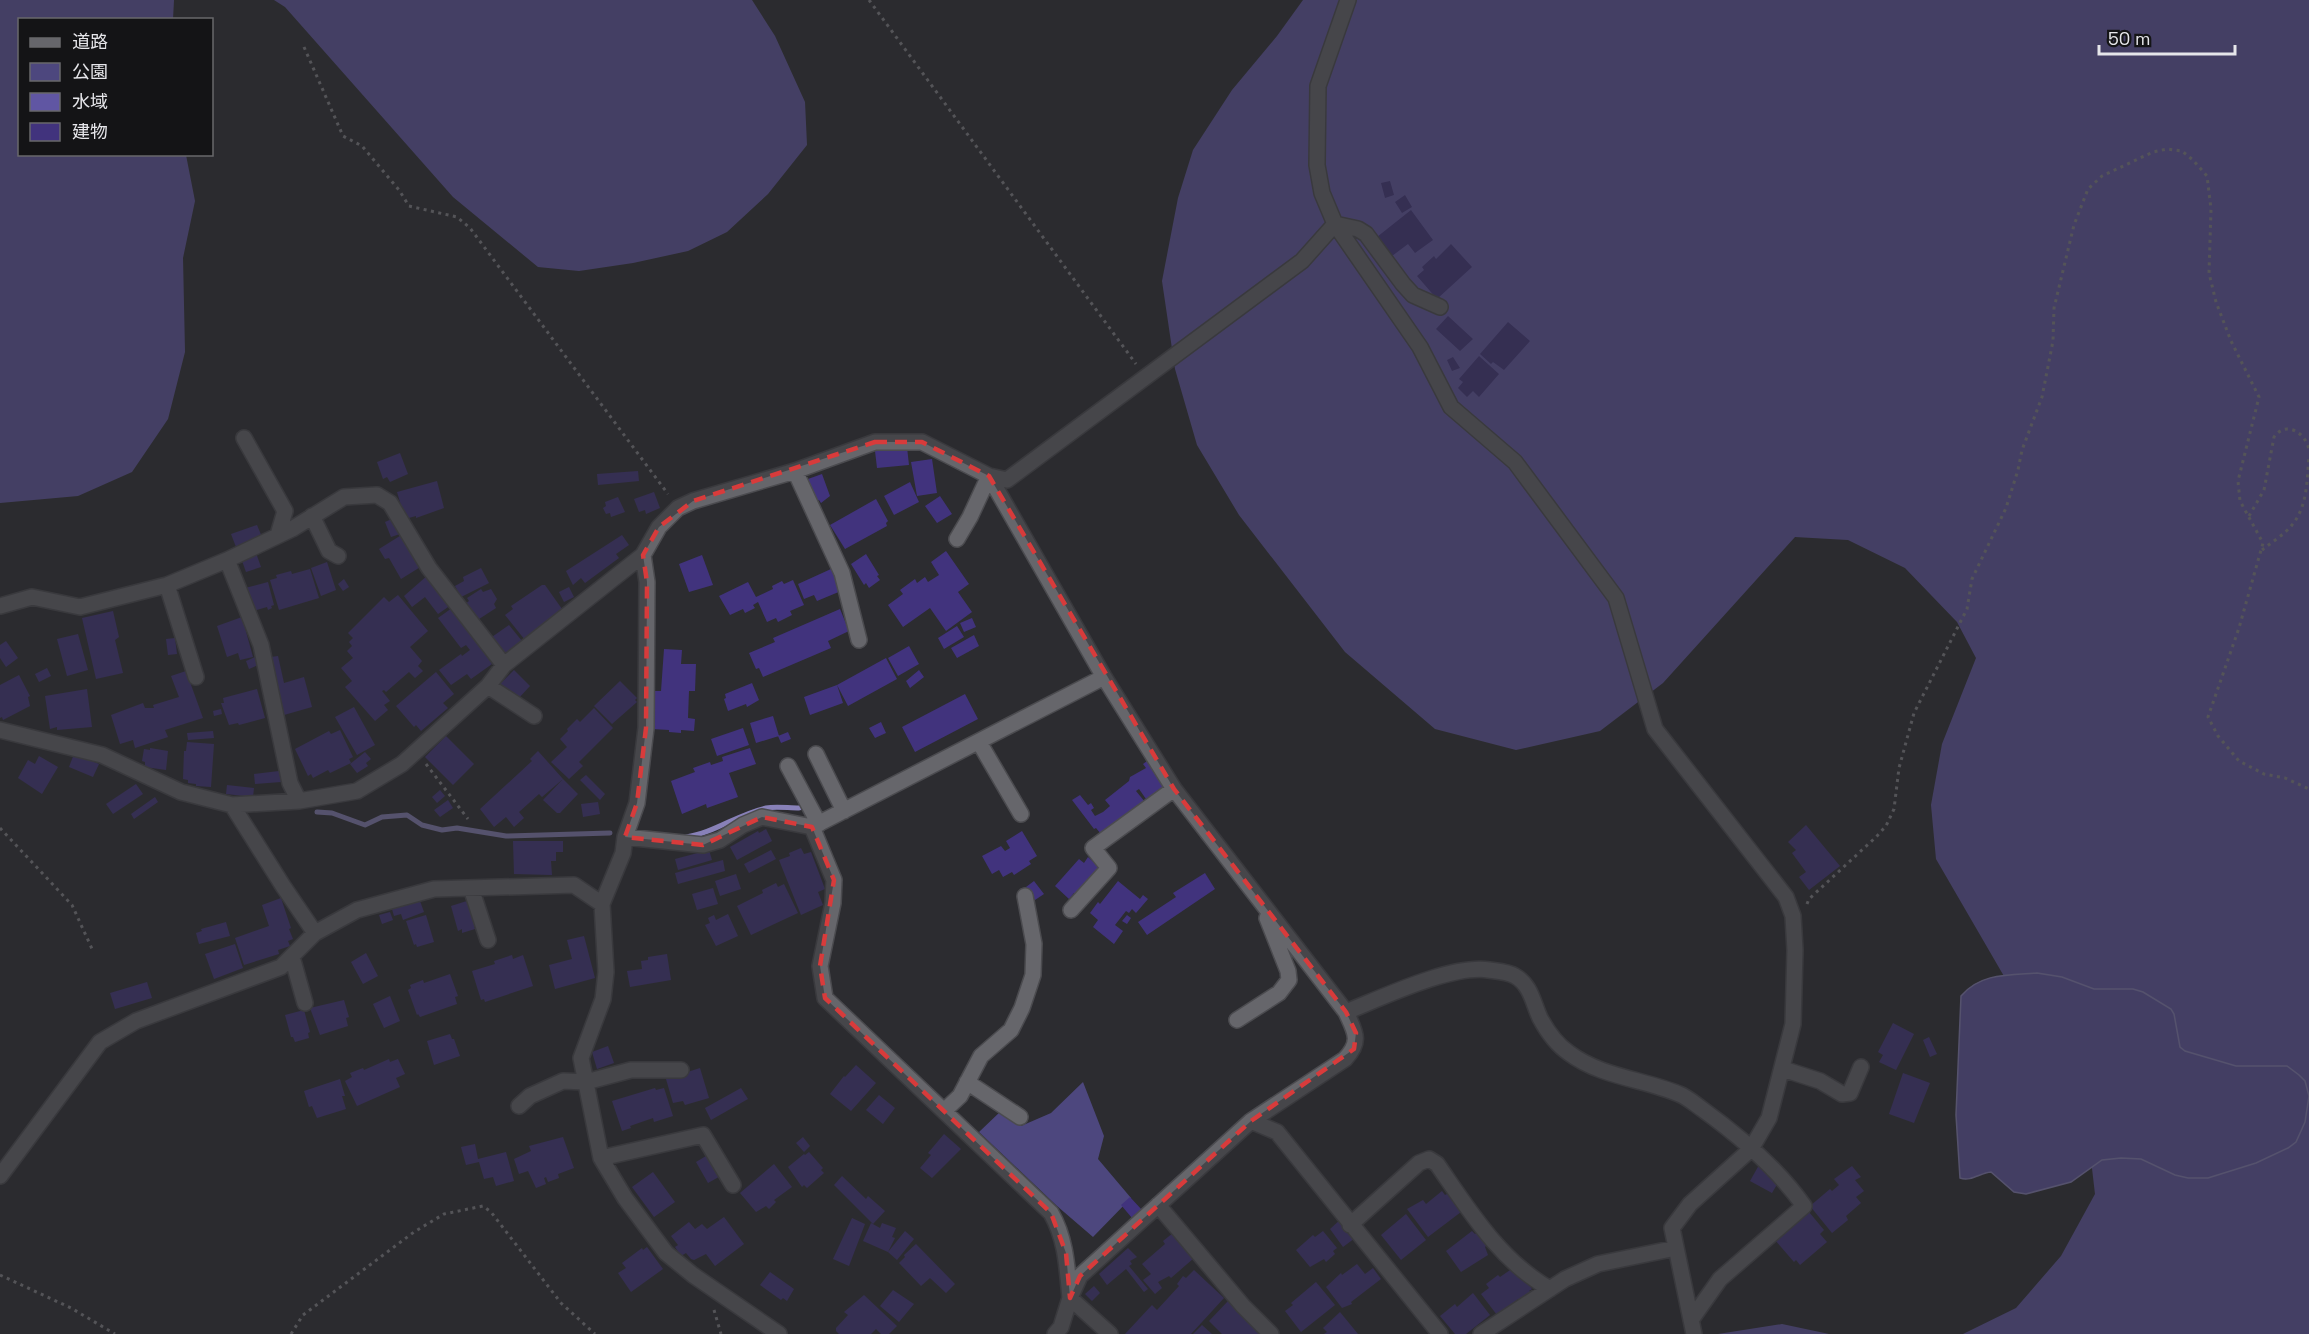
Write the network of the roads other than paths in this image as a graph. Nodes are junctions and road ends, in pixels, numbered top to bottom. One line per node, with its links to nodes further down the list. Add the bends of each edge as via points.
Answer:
1 (1348, 0): 2 (street, via 1318,87 1317,165 1322,193)
2 (1335, 224): 3 (street, via 1365,234 1413,295); 6 (street, via 1302,261 1007,480); 44 (street, via 1420,347 1451,407 1515,462 1616,598 1655,729 1786,897 1794,932 1793,1024)
3 (1440, 307)
4 (244, 438): 8 (street, via 285,511)
5 (795, 471): 6 (street, via 875,442 903,441 922,442); 10 (street, via 678,508 659,527); 15 (street, via 842,573)
6 (989, 476): 9 (street); 18 (street)
7 (312, 516): 8 (street); 11 (street, via 329,551); 16 (street, via 344,497 376,495 390,503 429,568)
8 (278, 536): 12 (street)
9 (957, 538)
10 (643, 555): 16 (street); 31 (street, via 647,582 646,728 637,803)
11 (338, 556)
12 (227, 560): 13 (street); 26 (street, via 261,645 290,783)
13 (167, 585): 14 (street, via 80,607 32,597); 17 (street)
14 (0, 606)
15 (859, 640)
16 (504, 665): 19 (street)
17 (196, 677)
18 (1104, 677): 22 (street); 25 (street)
19 (488, 686): 20 (street); 26 (street, via 402,764 357,791)
20 (534, 716)
21 (0, 730): 27 (street, via 102,755 182,792)
22 (979, 742): 28 (street); 29 (street)
23 (816, 754): 28 (street)
24 (788, 766): 30 (street)
25 (1174, 789): 35 (street, via 1093,848 1108,868); 36 (street)
26 (299, 801): 27 (street)
27 (232, 805): 37 (street)
28 (844, 811): 30 (street)
29 (1021, 813)
30 (815, 826): 31 (street, via 762,818 703,845); 49 (street, via 834,880 820,966 825,998)
31 (625, 837): 34 (street, via 623,854)
32 (471, 888): 34 (street, via 574,885); 37 (street, via 434,889 357,910); 38 (street)
33 (1025, 896): 47 (street, via 1035,944 1033,975 1011,1030 981,1056)
34 (602, 903): 46 (street, via 606,972 603,999 580,1058)
35 (1071, 910)
36 (1270, 911): 41 (street); 42 (street, via 1267,918 1289,980 1279,993)
37 (315, 933): 39 (street)
38 (488, 940)
39 (292, 957): 40 (street); 54 (street, via 281,967 136,1021 100,1042)
40 (305, 1003)
41 (1346, 1012): 51 (street, via 1356,1033 1354,1049 1345,1059); 52 (street, via 1455,973 1486,969 1515,976 1534,998 1539,1017 1550,1034 1567,1052 1587,1065 1682,1094)
42 (1237, 1020)
43 (1862, 1067): 44 (street, via 1850,1093 1842,1094 1820,1081)
44 (1783, 1069): 52 (street, via 1769,1118)
45 (681, 1070): 46 (street, via 631,1070)
46 (585, 1082): 48 (street, via 563,1081 530,1096); 53 (street)
47 (967, 1082): 49 (street, via 960,1096); 50 (street)
48 (519, 1106)
49 (944, 1111): 60 (street, via 1051,1213 1066,1253)
50 (1020, 1117)
51 (1251, 1121): 56 (street); 57 (street, via 1277,1132)
52 (1751, 1149): 58 (street, via 1690,1204 1672,1228); 61 (street, via 1804,1206 1720,1279)
53 (601, 1158): 55 (street, via 703,1135); 62 (street, via 666,1253)
54 (0, 1176)
55 (733, 1185)
56 (1158, 1204): 60 (street, via 1080,1276); 65 (street)
57 (1350, 1225): 59 (street, via 1419,1163 1429,1160 1437,1164 1488,1237 1518,1267); 66 (street)
58 (1676, 1248): 59 (street, via 1598,1264); 61 (street)
59 (1550, 1289): 67 (street)
60 (1070, 1298): 63 (street); 64 (street)
61 (1692, 1327)
62 (779, 1334)
63 (1055, 1334)
64 (1110, 1334)
65 (1271, 1334)
66 (1440, 1334)
67 (1481, 1334)

